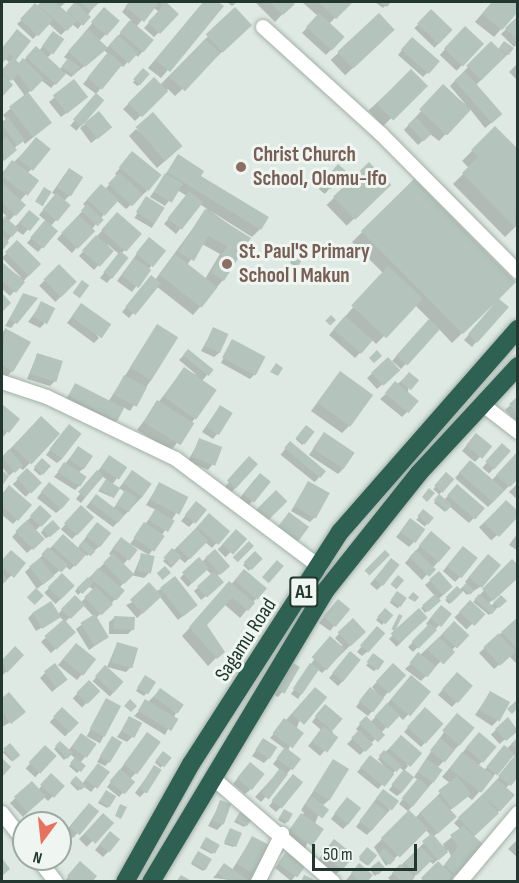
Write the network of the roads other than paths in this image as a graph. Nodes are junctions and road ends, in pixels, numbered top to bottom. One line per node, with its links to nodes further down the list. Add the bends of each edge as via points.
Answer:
1 (263, 27): 2 (street, via 381,134)
2 (518, 272)
3 (518, 329): 8 (highway, Sagamu Road / A1, via 401,458 340,532)
4 (518, 366): 6 (highway, Sagamu Road / A1)
5 (2, 382): 8 (street, via 47,397 176,459)
6 (482, 404): 7 (street); 9 (highway, Sagamu Road / A1, via 419,473 326,590)
7 (518, 432)
8 (320, 567): 12 (highway, Sagamu Road / A1, via 191,764)
9 (213, 778): 11 (street); 13 (highway, Sagamu Road / A1)
10 (518, 813): 16 (street)
11 (282, 834): 14 (street); 15 (street)
12 (124, 882)
13 (152, 882)
14 (258, 882)
15 (333, 882)
16 (460, 882)

